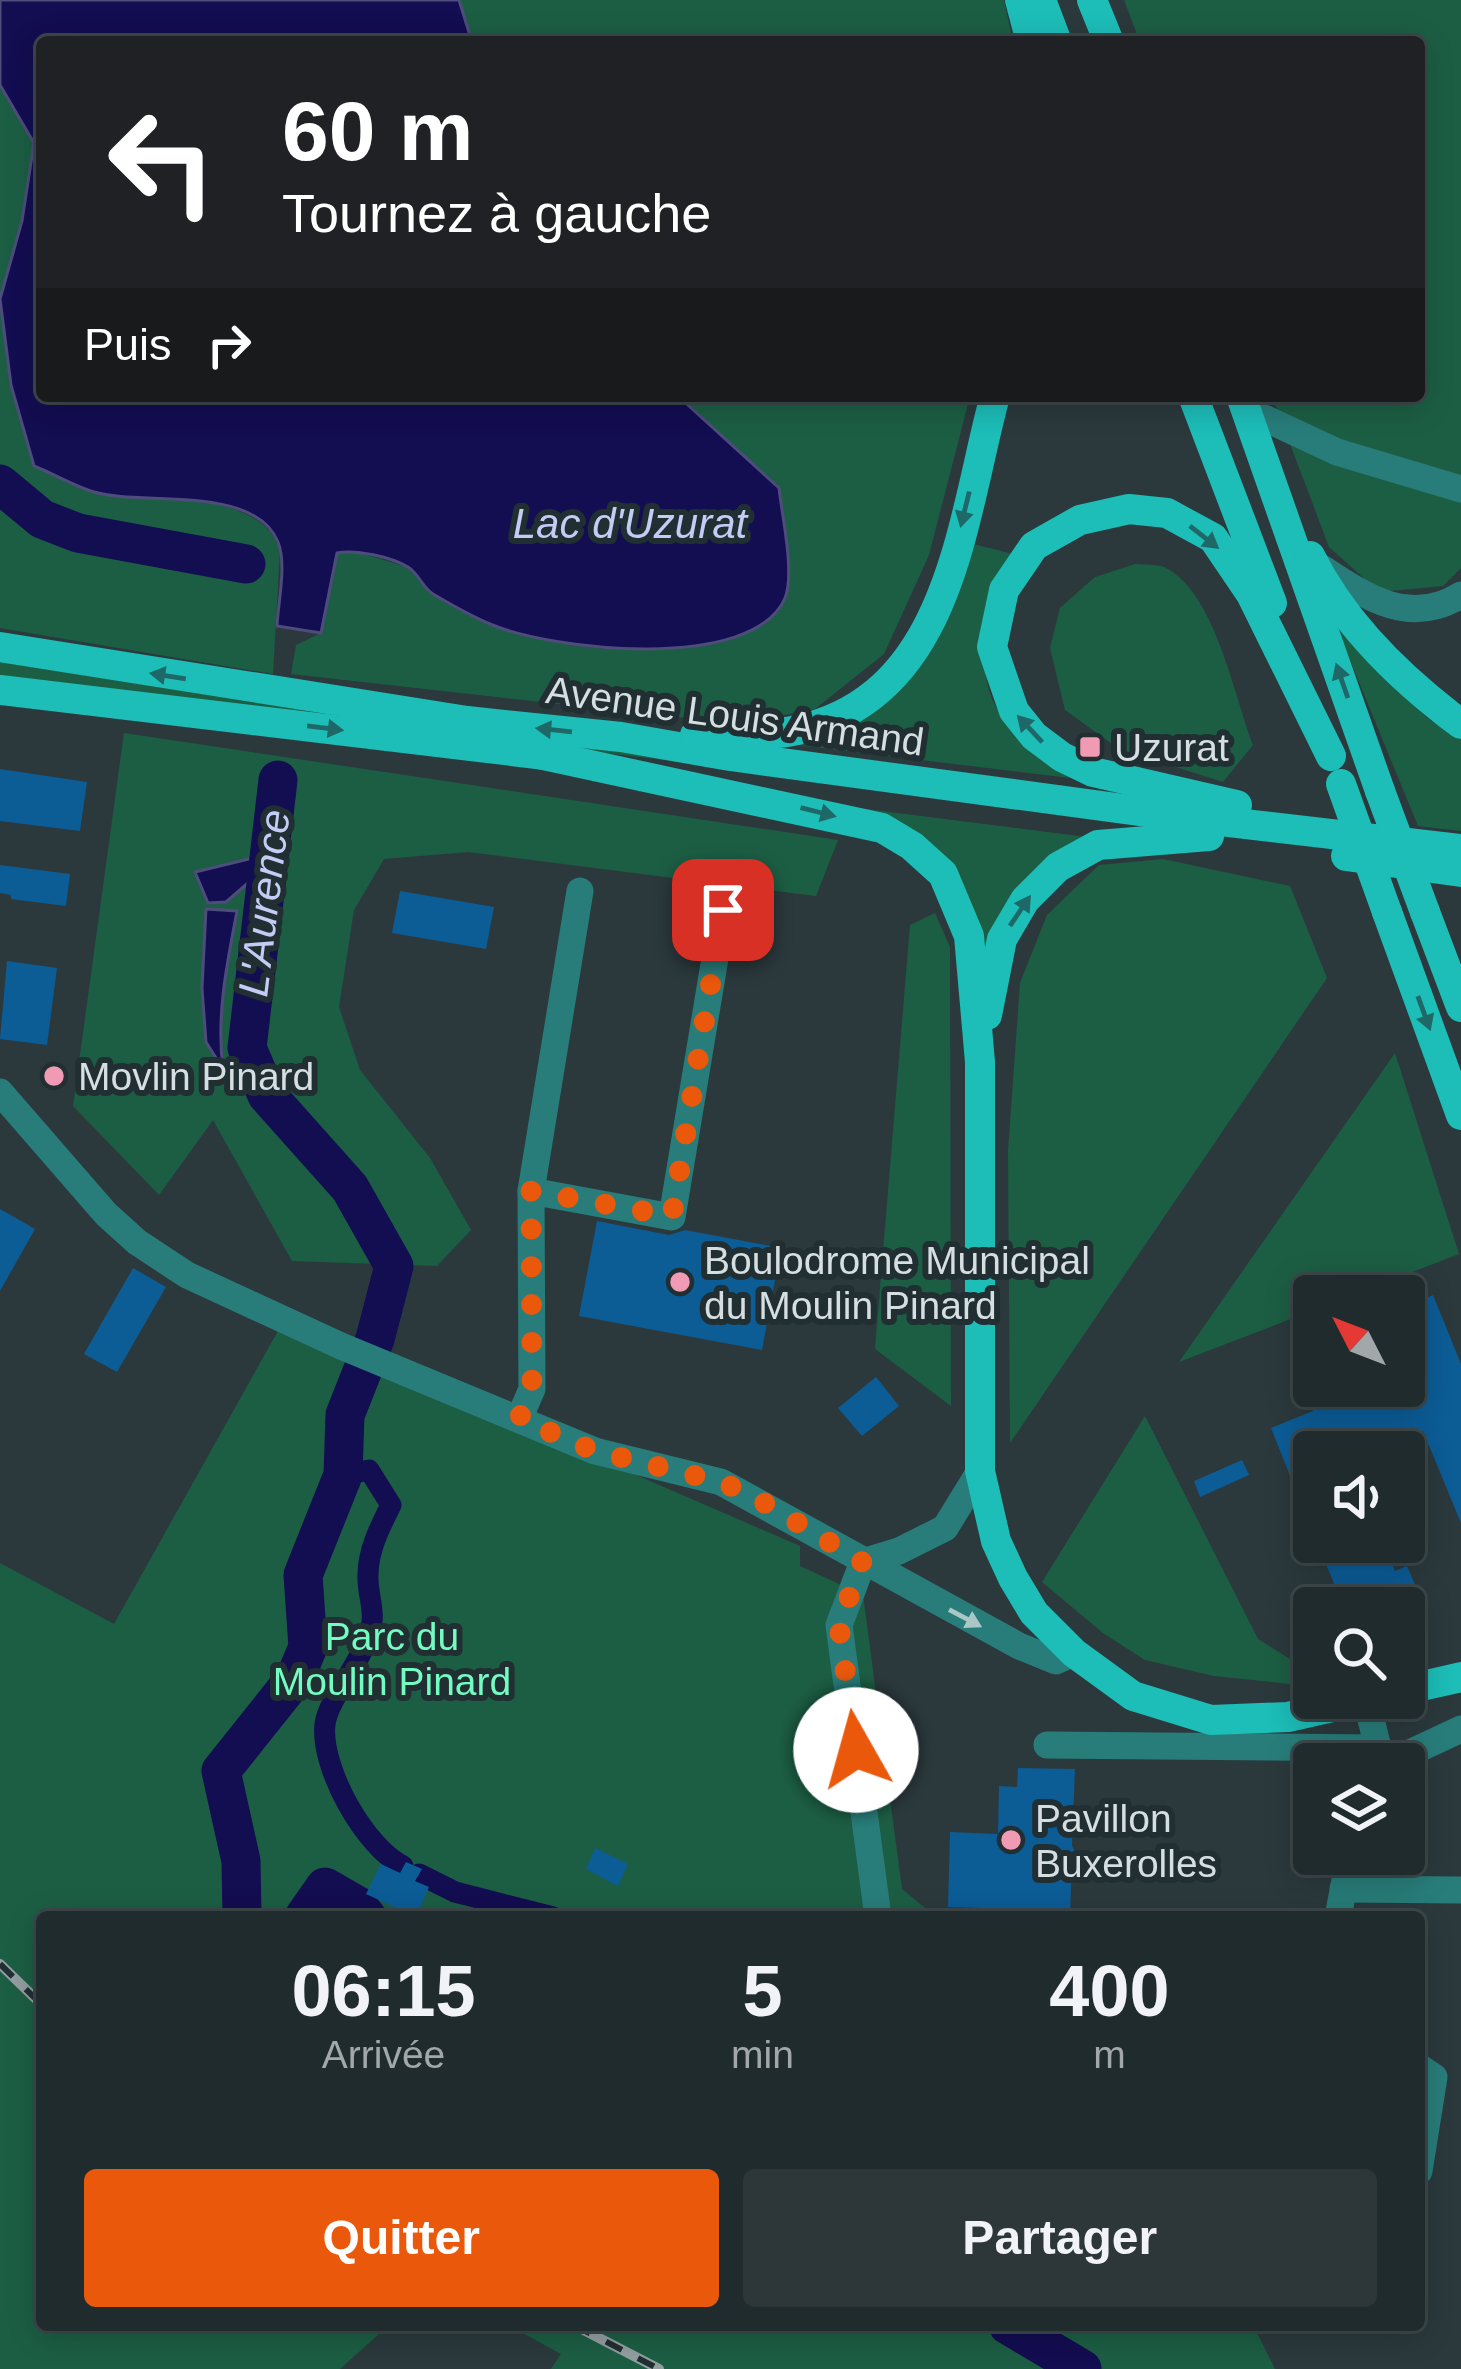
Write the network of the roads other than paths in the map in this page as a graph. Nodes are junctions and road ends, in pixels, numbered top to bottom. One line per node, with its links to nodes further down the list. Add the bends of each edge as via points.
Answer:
1 (1021, 0): 4 (main road)
2 (1041, 0): 5 (main road)
3 (1093, 0): 6 (main road)
4 (1029, 36)
5 (1056, 36)
6 (1107, 36)
7 (993, 402): 16 (main road, one-way to 16, via 937,612 893,678 865,701 800,730)
8 (1195, 402): 18 (main road)
9 (1243, 402): 10 (street, via 1337,452); 11 (main road); 24 (main road, one-way to 9, bridge)
10 (1461, 489)
11 (1314, 563): 12 (street, via 1383,605 1415,611); 15 (main road, via 1360,630)
12 (1461, 595)
13 (0, 647): 16 (main road, Avenue Louis Armand, one-way to 13, via 466,721)
14 (0, 690): 17 (main road, Avenue Louis Armand, one-way to 17)
15 (1461, 724)
16 (621, 736): 20 (main road, Avenue Louis Armand)
17 (538, 754): 19 (main road, Avenue Louis Armand); 25 (main road, one-way to 25, via 802,808 882,828 912,846 943,874 969,936)
18 (1336, 770): 20 (main road, one-way to 18, via 1152,789 1061,757 1014,711 992,647 1004,590 1034,546 1080,520 1129,509 1167,512 1213,538 1251,594); 27 (main road, one-way to 27, bridge)
19 (1209, 836): 21 (main road); 25 (main road, one-way to 19, via 1002,939 1058,867 1098,845)
20 (1461, 848)
21 (1461, 872)
22 (580, 891): 28 (street)
23 (723, 910): 28 (street, via 672,1216)
24 (1461, 1007)
25 (980, 1062): 30 (main road)
26 (0, 1092): 29 (street, via 106,1214 188,1275)
27 (1461, 1114)
28 (531, 1191): 29 (street, via 532,1389)
29 (519, 1419): 31 (street, via 595,1451 721,1482)
30 (980, 1471): 31 (street, via 945,1528); 32 (main road, via 1013,1577 1034,1613)
31 (862, 1562): 32 (street, one-way to 32, via 1018,1646 1056,1661); 42 (street, via 839,1625)
32 (1074, 1653): 35 (main road, via 1133,1696 1211,1720)
33 (1461, 1677): 34 (main road)
34 (1425, 1685)
35 (1293, 1716)
36 (1461, 1729): 38 (street)
37 (1047, 1745): 39 (street)
38 (1425, 1746)
39 (1293, 1755)
40 (1461, 1890): 41 (street)
41 (1341, 1903)
42 (877, 1911)
43 (1425, 2071): 44 (street, via 1434,2077)
44 (1425, 2133)

